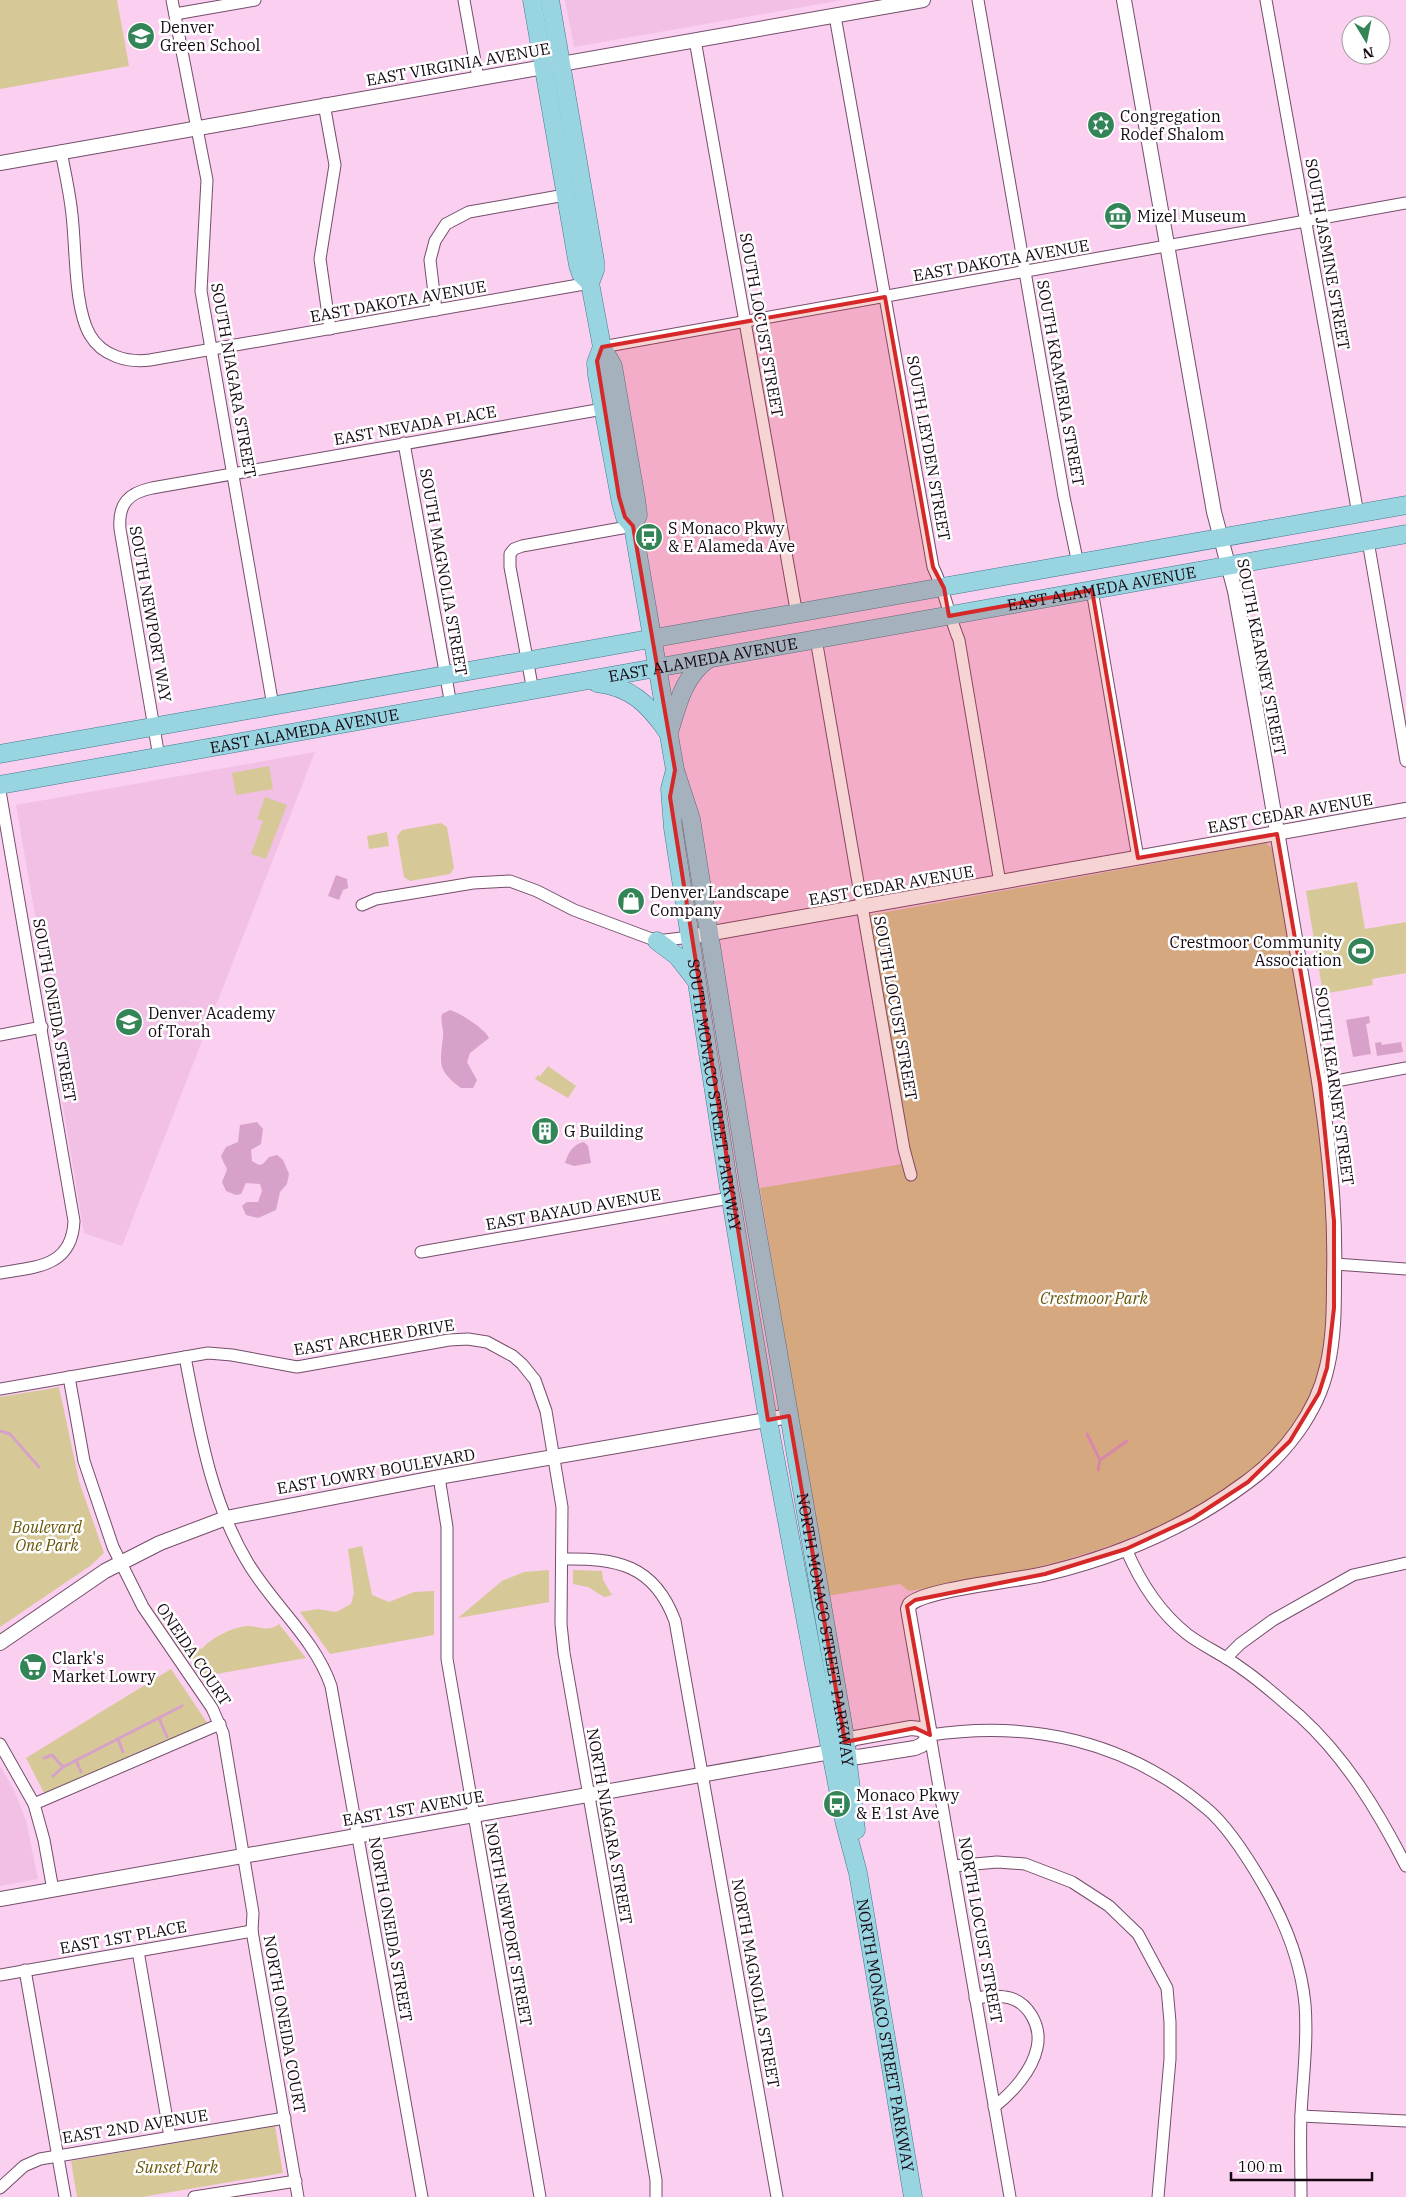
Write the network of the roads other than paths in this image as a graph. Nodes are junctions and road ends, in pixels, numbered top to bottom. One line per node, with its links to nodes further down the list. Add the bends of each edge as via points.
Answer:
1 (172, 0): 10 (street, SOUTH NIAGARA STREET)
2 (255, 0): 10 (street)
3 (464, 0): 15 (street)
4 (532, 0): 14 (main road)
5 (550, 0): 13 (main road)
6 (923, 0): 11 (street, EAST VIRGINIA AVENUE)
7 (978, 0): 24 (street, SOUTH KRAMERIA STREET)
8 (1124, 0): 23 (street, SOUTH KEARNEY STREET)
9 (1266, 0): 22 (street, SOUTH JASMINE STREET)
10 (175, 14): 17 (street, SOUTH NIAGARA STREET)
11 (835, 16): 12 (street, EAST VIRGINIA AVENUE); 26 (street, SOUTH LEYDEN STREET)
12 (695, 40): 13 (street, EAST VIRGINIA AVENUE); 28 (street, SOUTH LOCUST STREET)
13 (560, 64): 14 (street, EAST VIRGINIA AVENUE); 25 (main road, via 595,264)
14 (542, 67): 15 (street, EAST VIRGINIA AVENUE); 20 (main road)
15 (478, 78): 16 (street, EAST VIRGINIA AVENUE)
16 (324, 104): 17 (street, EAST VIRGINIA AVENUE); 29 (street, via 335,165 320,259)
17 (196, 127): 18 (street, EAST VIRGINIA AVENUE); 31 (street, SOUTH NIAGARA STREET, via 207,187 200,280)
18 (61, 151): 19 (street, EAST VIRGINIA AVENUE); 31 (street, via 72,214 81,311 91,337 114,356 134,361)
19 (0, 163)
20 (565, 195): 25 (main road, via 579,269); 27 (street, via 469,212 446,224 435,241 430,260)
21 (1406, 203): 22 (street, EAST DAKOTA AVENUE)
22 (1305, 221): 23 (street, EAST DAKOTA AVENUE); 36 (street, SOUTH JASMINE STREET)
23 (1167, 246): 24 (street, EAST DAKOTA AVENUE); 39 (street, SOUTH KEARNEY STREET)
24 (1025, 272): 26 (street, EAST DAKOTA AVENUE); 41 (street, SOUTH KRAMERIA STREET)
25 (590, 283): 27 (street, EAST DAKOTA AVENUE); 30 (main road)
26 (886, 297): 28 (street, EAST DAKOTA AVENUE); 43 (street, SOUTH LEYDEN STREET, via 933,568)
27 (436, 310): 29 (street, EAST DAKOTA AVENUE)
28 (745, 322): 30 (street, EAST DAKOTA AVENUE); 45 (street, SOUTH LOCUST STREET)
29 (330, 329): 31 (street, EAST DAKOTA AVENUE)
30 (602, 347): 32 (main road, via 596,366); 37 (main road, via 613,366 638,512)
31 (211, 350): 34 (street, SOUTH NIAGARA STREET)
32 (603, 409): 33 (street, EAST NEVADA PLACE); 37 (main road, via 621,503 625,517)
33 (404, 444): 34 (street, EAST NEVADA PLACE); 52 (street, SOUTH MAGNOLIA STREET)
34 (233, 474): 56 (street, SOUTH NIAGARA STREET); 57 (street, SOUTH NEWPORT WAY, via 144,489 128,497 120,509 120,528)
35 (1406, 506): 36 (main road, EAST ALAMEDA AVENUE)
36 (1358, 514): 39 (main road, EAST ALAMEDA AVENUE)
37 (634, 526): 47 (main road, SOUTH MONACO STREET PARKWAY); 50 (street, via 526,545 510,554)
38 (1406, 534): 40 (main road, EAST ALAMEDA AVENUE)
39 (1221, 538): 41 (main road, EAST ALAMEDA AVENUE); 42 (street, SOUTH KEARNEY STREET)
40 (1368, 542): 42 (main road, EAST ALAMEDA AVENUE); 61 (street)
41 (1078, 564): 43 (main road, EAST ALAMEDA AVENUE)
42 (1228, 566): 44 (main road, EAST ALAMEDA AVENUE); 66 (street, SOUTH KEARNEY STREET)
43 (944, 588): 45 (main road, EAST ALAMEDA AVENUE); 46 (street, SOUTH LEYDEN STREET)
44 (1092, 590): 46 (main road, EAST ALAMEDA AVENUE); 67 (street)
45 (796, 615): 47 (main road, EAST ALAMEDA AVENUE)
46 (949, 616): 48 (main road, EAST ALAMEDA AVENUE); 68 (street, SOUTH LEYDEN STREET, via 959,640)
47 (653, 639): 50 (main road, EAST ALAMEDA AVENUE); 51 (main road, SOUTH MONACO STREET PARKWAY)
48 (816, 639): 49 (main road, EAST ALAMEDA AVENUE); 70 (street, SOUTH LOCUST STREET)
49 (708, 659): 51 (main road, EAST ALAMEDA AVENUE); 58 (main road, via 684,688)
50 (528, 662): 52 (main road, EAST ALAMEDA AVENUE); 54 (street)
51 (658, 668): 53 (main road, EAST ALAMEDA AVENUE); 58 (main road, SOUTH MONACO STREET PARKWAY)
52 (446, 676): 55 (street, SOUTH MAGNOLIA STREET); 56 (main road, EAST ALAMEDA AVENUE)
53 (582, 682): 54 (main road, EAST ALAMEDA AVENUE); 58 (main road, via 610,685 631,693 652,710)
54 (533, 691): 55 (main road, EAST ALAMEDA AVENUE)
55 (451, 705): 60 (main road, EAST ALAMEDA AVENUE)
56 (273, 706): 57 (main road, EAST ALAMEDA AVENUE)
57 (154, 727): 59 (main road, EAST ALAMEDA AVENUE); 60 (street, SOUTH NEWPORT WAY)
58 (669, 735): 62 (main road, SOUTH MONACO STREET PARKWAY)
59 (0, 754)
60 (159, 757): 63 (main road, EAST ALAMEDA AVENUE)
61 (1406, 761)
62 (675, 770): 71 (main road, SOUTH MONACO STREET PARKWAY, via 690,814); 72 (main road, SOUTH MONACO STREET PARKWAY, via 670,789 671,810)
63 (0, 785)
64 (0, 791): 75 (street, SOUTH ONEIDA STREET)
65 (1406, 810): 66 (street, EAST CEDAR AVENUE)
66 (1277, 834): 67 (street, EAST CEDAR AVENUE); 78 (street, SOUTH KEARNEY STREET)
67 (1138, 858): 68 (street, EAST CEDAR AVENUE)
68 (1000, 883): 70 (street, EAST CEDAR AVENUE)
69 (362, 905): 73 (street, EAST CEDAR AVENUE, via 376,899 510,881 574,910)
70 (862, 908): 71 (street, EAST CEDAR AVENUE); 80 (street, SOUTH LOCUST STREET)
71 (710, 934): 72 (street, EAST CEDAR AVENUE); 81 (main road, SOUTH MONACO STREET PARKWAY)
72 (690, 938): 73 (street, EAST CEDAR AVENUE); 74 (main road, SOUTH MONACO STREET PARKWAY)
73 (657, 940): 74 (main road, via 677,956)
74 (696, 980): 79 (main road, SOUTH MONACO STREET PARKWAY)
75 (42, 1027): 76 (street); 87 (street, SOUTH ONEIDA STREET, via 73,1210 72,1235 65,1251 53,1262)
76 (0, 1035)
77 (1406, 1068): 78 (street)
78 (1320, 1084): 84 (street, SOUTH KEARNEY STREET, via 1332,1188)
79 (718, 1121): 81 (main road, via 731,1144 736,1175 740,1183); 82 (main road, SOUTH MONACO STREET PARKWAY)
80 (911, 1175)
81 (750, 1185): 86 (main road, SOUTH MONACO STREET PARKWAY)
82 (730, 1198): 83 (street, EAST BAYAUD AVENUE); 86 (main road, via 745,1212 751,1244); 92 (main road, SOUTH MONACO STREET PARKWAY)
83 (421, 1252)
84 (1335, 1264): 85 (street); 96 (street, SOUTH KEARNEY STREET, via 1327,1368 1319,1393 1290,1441 1240,1487 1193,1518)
85 (1406, 1269)
86 (764, 1272): 91 (main road, SOUTH MONACO STREET PARKWAY)
87 (0, 1273)
88 (185, 1357): 89 (street, EAST ARCHER DRIVE); 93 (street, EAST ARCHER DRIVE, via 224,1354 296,1367 450,1340 487,1342 513,1356 535,1380 544,1406); 95 (street, via 203,1450)
89 (69, 1377): 90 (street, EAST ARCHER DRIVE); 98 (street, ONEIDA COURT, via 90,1485)
90 (0, 1389)
91 (789, 1416): 92 (street, EAST LOWRY BOULEVARD); 106 (main road, NORTH MONACO STREET PARKWAY)
92 (768, 1420): 93 (street, EAST LOWRY BOULEVARD); 106 (main road, NORTH MONACO STREET PARKWAY)
93 (554, 1458): 94 (street, EAST LOWRY BOULEVARD); 97 (street, NORTH NIAGARA STREET, via 562,1507)
94 (439, 1477): 95 (street, EAST LOWRY BOULEVARD); 110 (street, NORTH NEWPORT STREET, via 447,1527 446,1650)
95 (226, 1518): 98 (street, EAST LOWRY BOULEVARD, via 160,1543); 111 (street, NORTH ONEIDA STREET, via 235,1541 257,1577 328,1676 336,1705)
96 (1126, 1549): 100 (street, SOUTH KEARNEY STREET, via 1045,1574 925,1596 915,1600); 102 (street, via 1147,1591 1169,1618 1186,1634)
97 (562, 1559): 107 (street, NORTH MAGNOLIA STREET, via 607,1560 631,1567 650,1581 668,1603 677,1629); 108 (street, NORTH NIAGARA STREET, via 562,1640)
98 (120, 1563): 101 (street, EAST LOWRY BOULEVARD, via 82,1585); 103 (street, ONEIDA COURT, via 143,1607)
99 (1406, 1563): 102 (street, via 1353,1575 1273,1620)
100 (908, 1609): 104 (street, NORTH LOCUST STREET)
101 (0, 1643)
102 (1226, 1658): 114 (street, via 1300,1717 1340,1758 1383,1820)
103 (220, 1724): 109 (street); 112 (street, ONEIDA COURT)
104 (930, 1735): 106 (street, EAST 1ST AVENUE, via 915,1728); 106 (street, EAST 1ST AVENUE, via 915,1748 858,1758); 113 (street, NORTH LOCUST STREET); 123 (street, via 979,1729 1012,1730 1082,1741 1136,1761 1208,1809 1247,1857 1274,1903 1297,1962 1305,2003 1306,2050)
105 (0, 1744): 109 (street)
106 (841, 1750): 107 (street, EAST 1ST AVENUE); 137 (main road, NORTH MONACO STREET PARKWAY, via 858,1873)
107 (702, 1775): 108 (street, EAST 1ST AVENUE); 136 (street, NORTH MAGNOLIA STREET)
108 (588, 1795): 110 (street, EAST 1ST AVENUE); 135 (street, NORTH NIAGARA STREET, via 656,2180)
109 (34, 1804): 115 (street)
110 (473, 1816): 111 (street, EAST 1ST AVENUE); 134 (street, NORTH NEWPORT STREET)
111 (358, 1836): 112 (street, EAST 1ST AVENUE); 133 (street, NORTH ONEIDA STREET)
112 (244, 1855): 115 (street, EAST 1ST AVENUE); 117 (street, NORTH ONEIDA COURT, via 253,1913)
113 (953, 1866): 121 (street, NORTH LOCUST STREET); 139 (street, via 997,1862 1025,1864 1072,1882 1109,1906 1138,1934 1167,1988 1170,2022 1170,2059)
114 (1406, 1866)
115 (53, 1890): 116 (street, EAST 1ST AVENUE)
116 (0, 1899)
117 (252, 1931): 118 (street, EAST 1ST PLACE); 124 (street, NORTH ONEIDA COURT)
118 (138, 1951): 119 (street, EAST 1ST PLACE); 126 (street)
119 (25, 1970): 120 (street, EAST 1ST PLACE); 127 (street)
120 (0, 1975)
121 (974, 1998): 122 (street, NORTH LOCUST STREET); 122 (street, via 993,1995 1019,2001 1034,2019 1037,2029 1033,2058 1009,2095)
122 (994, 2107): 138 (street, NORTH LOCUST STREET)
123 (1301, 2116): 125 (street); 140 (street)
124 (284, 2118): 126 (street, EAST 2ND AVENUE); 128 (street, NORTH ONEIDA COURT)
125 (1406, 2120)
126 (170, 2137): 127 (street, EAST 2ND AVENUE)
127 (56, 2156): 129 (street, EAST 2ND AVENUE, via 27,2164); 130 (street)
128 (296, 2181): 131 (street); 132 (street, NORTH ONEIDA COURT)
129 (0, 2188)
130 (65, 2197)
131 (194, 2197)
132 (298, 2197)
133 (422, 2197)
134 (540, 2197)
135 (656, 2197)
136 (777, 2197)
137 (913, 2197)
138 (1010, 2197)
139 (1158, 2197)
140 (1301, 2197)

